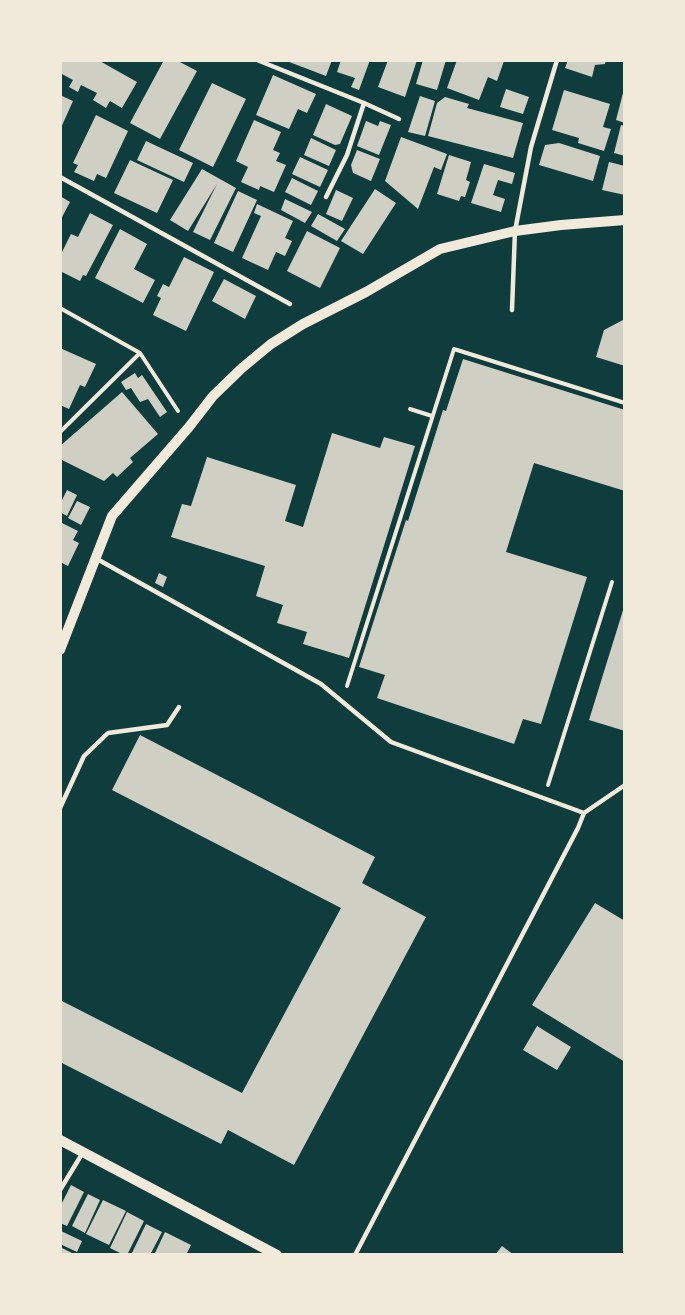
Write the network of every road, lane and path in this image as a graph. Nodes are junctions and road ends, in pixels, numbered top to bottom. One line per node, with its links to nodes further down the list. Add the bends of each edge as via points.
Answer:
1 (257, 60): 3 (lane)
2 (557, 60): 9 (lane, via 531,147)
3 (265, 62): 4 (lane)
4 (364, 104): 5 (lane); 7 (lane, via 347,154)
5 (399, 119)
6 (60, 177): 10 (lane)
7 (326, 197)
8 (625, 220): 9 (street)
9 (514, 231): 12 (lane); 17 (street, via 441,249 303,324 242,368)
10 (290, 304)
11 (60, 308): 13 (path)
12 (512, 310)
13 (140, 353): 17 (path); 18 (path)
14 (625, 403): 16 (path, via 454,349)
15 (410, 409): 16 (path)
16 (433, 416): 22 (path)
17 (189, 427): 19 (street, via 112,516)
18 (60, 432)
19 (95, 558): 21 (street); 25 (lane, via 321,684 391,742)
20 (612, 582): 25 (path)
21 (60, 650)
22 (353, 669)
23 (179, 707): 26 (lane, via 167,725 108,733 84,756)
24 (625, 785): 27 (lane)
25 (543, 798): 27 (lane)
26 (60, 808)
27 (584, 813): 32 (lane)
28 (60, 1140): 29 (street)
29 (83, 1151): 30 (lane); 31 (street)
30 (60, 1190)
31 (273, 1254)
32 (355, 1255)

